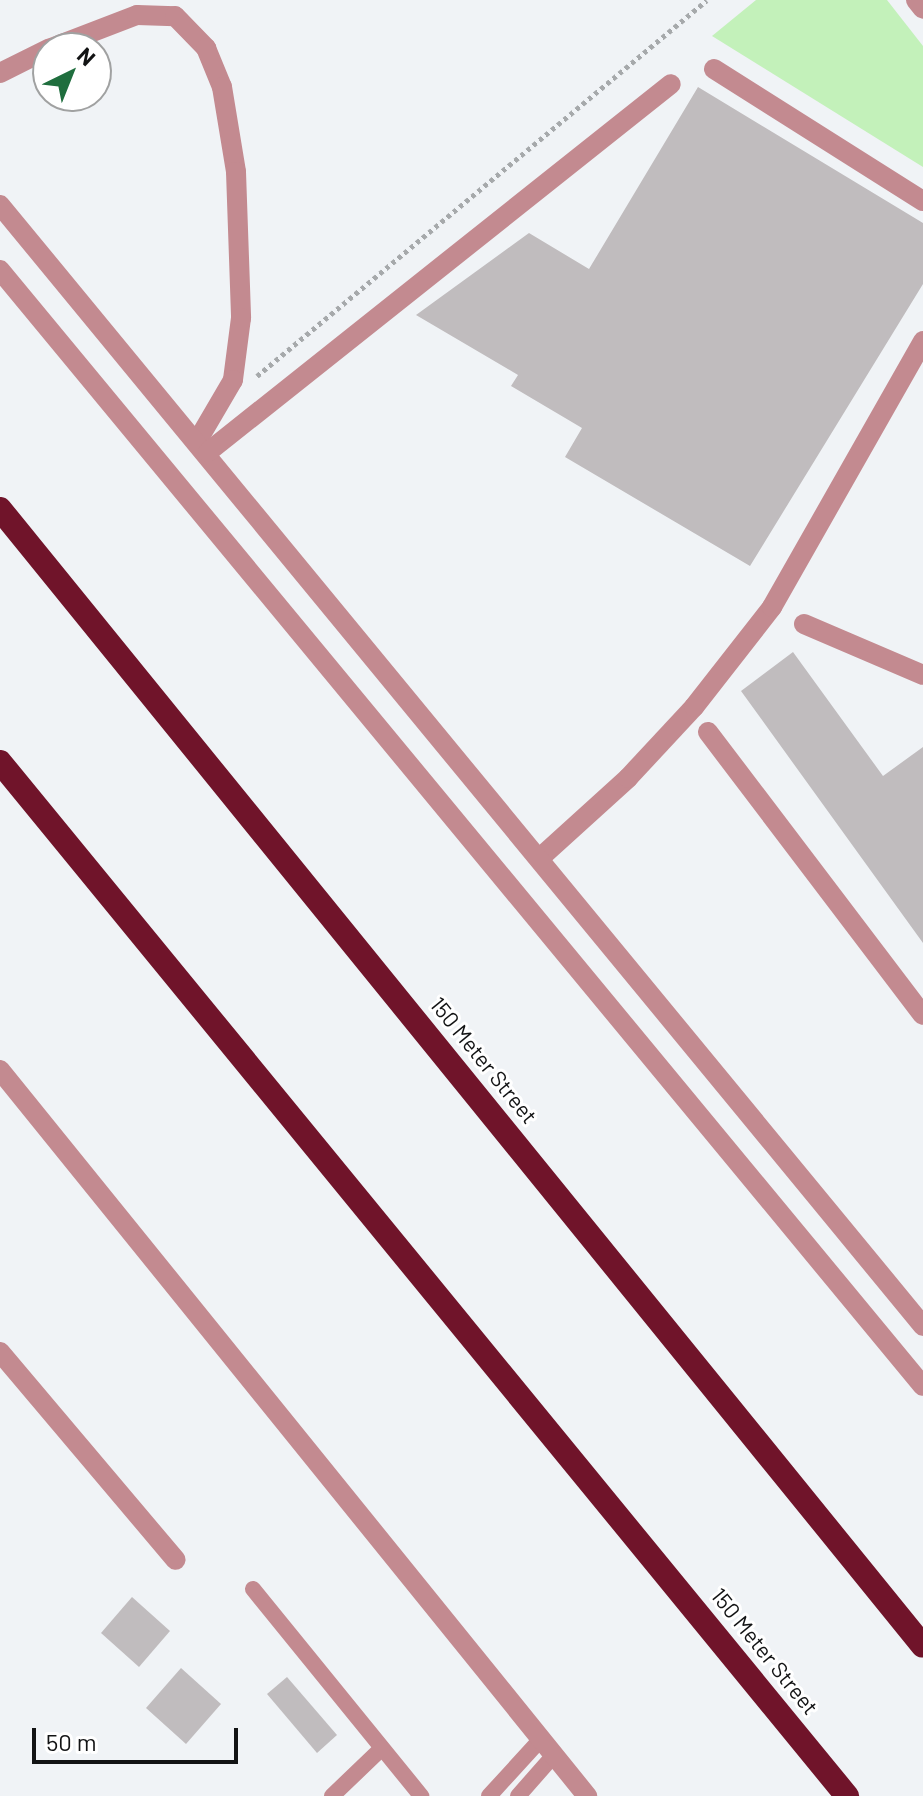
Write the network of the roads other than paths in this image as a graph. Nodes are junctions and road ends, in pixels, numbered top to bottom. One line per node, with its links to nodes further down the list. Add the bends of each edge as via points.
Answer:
1 (916, 0): 2 (street)
2 (923, 9)
3 (100, 32): 12 (street, via 156,13 175,16 206,48 231,128 241,268 238,350)
4 (32, 58): 6 (street)
5 (714, 69): 8 (street)
6 (0, 73)
7 (671, 84): 12 (street)
8 (923, 201)
9 (0, 205): 12 (street)
10 (0, 270): 23 (street)
11 (923, 341): 18 (street, via 772,607 694,707 628,778)
12 (203, 446): 18 (street)
13 (0, 509): 26 (highway, 150 Meter Street)
14 (804, 624): 15 (street)
15 (923, 675)
16 (708, 732): 19 (street)
17 (0, 762): 35 (highway, 150 Meter Street)
18 (541, 857): 21 (street)
19 (923, 1015)
20 (0, 1070): 27 (street)
21 (923, 1326)
22 (0, 1352): 24 (street)
23 (923, 1386)
24 (176, 1560)
25 (253, 1589): 28 (lane)
26 (923, 1646)
27 (541, 1739): 29 (street); 32 (lane)
28 (382, 1748): 30 (lane); 31 (lane)
29 (554, 1755): 33 (lane); 34 (street)
30 (332, 1796)
31 (421, 1796)
32 (489, 1796)
33 (518, 1796)
34 (587, 1796)
35 (847, 1796)

